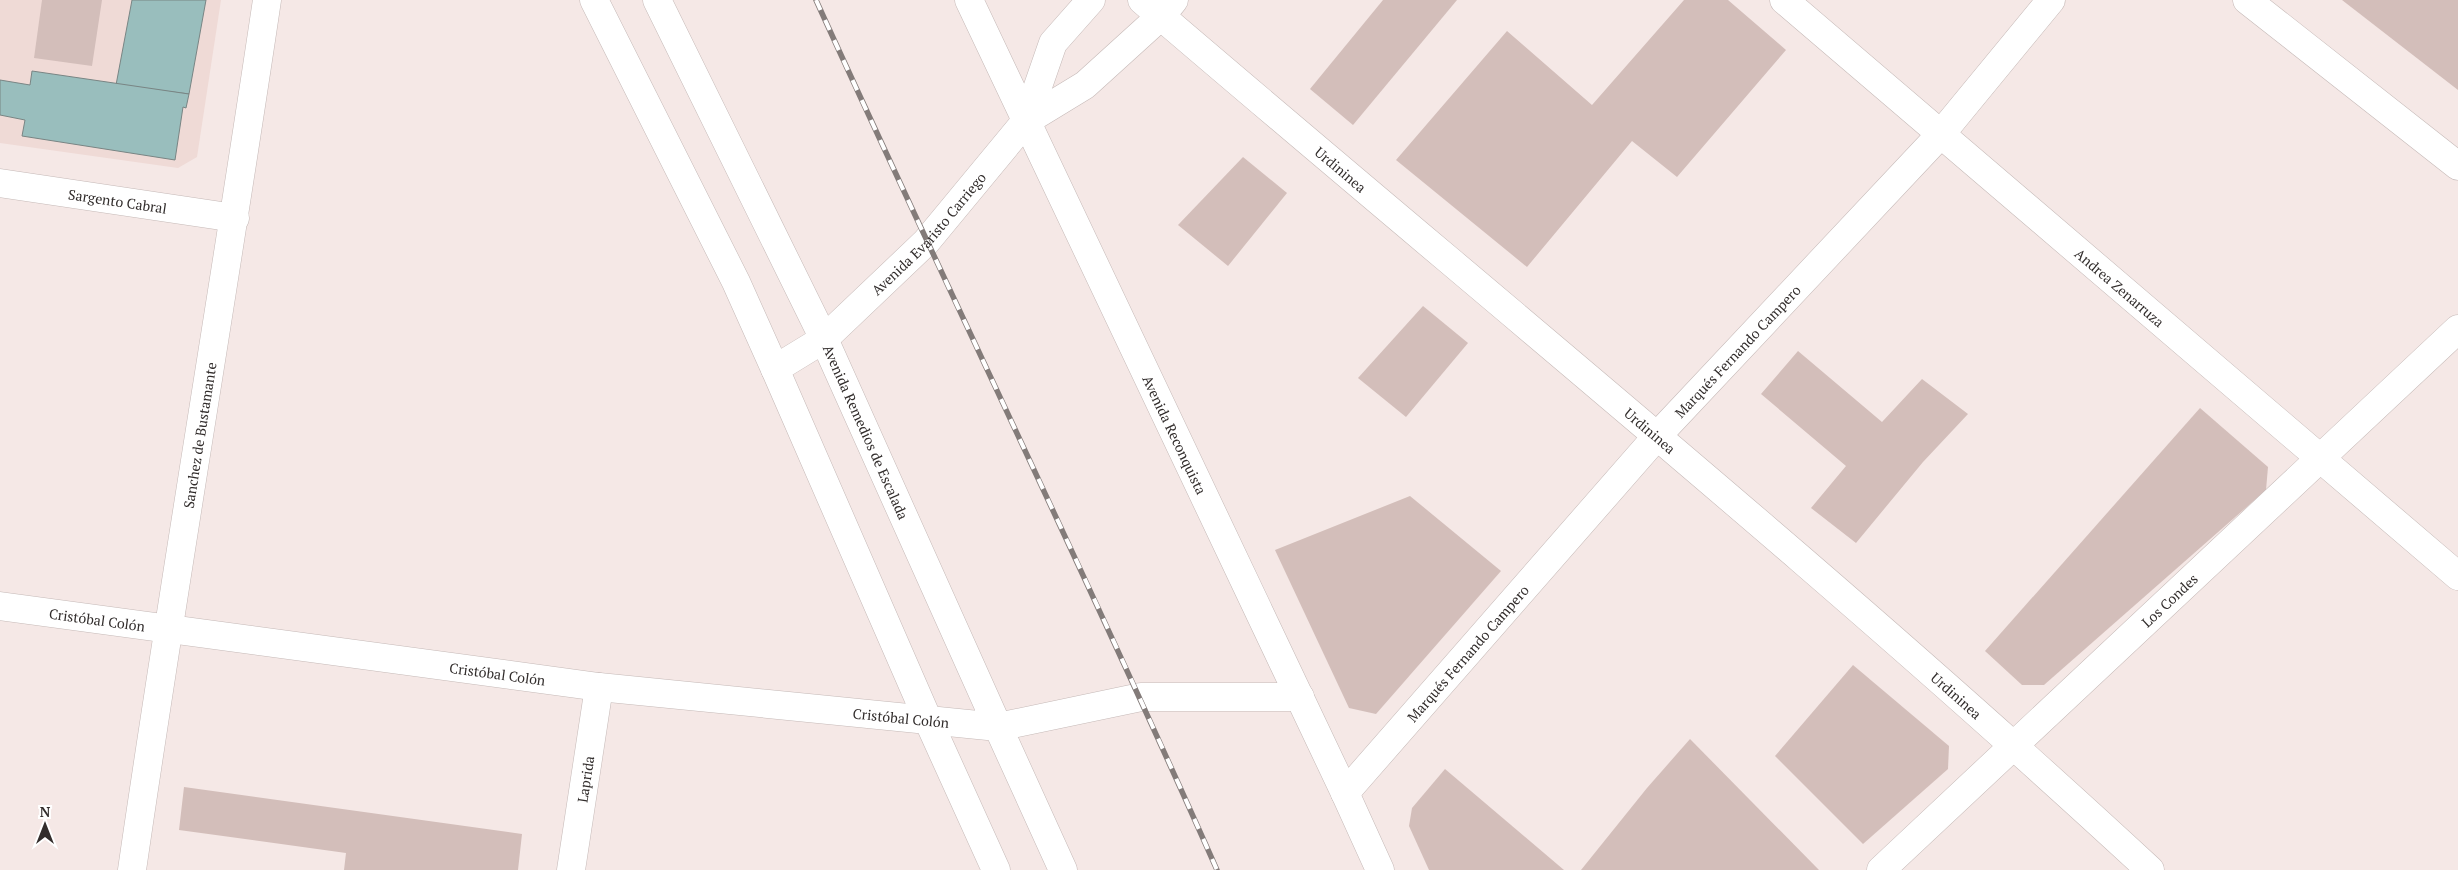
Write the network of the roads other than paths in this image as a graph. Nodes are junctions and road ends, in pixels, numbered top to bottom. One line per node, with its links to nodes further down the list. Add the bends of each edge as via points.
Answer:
1 (267, 0): 14 (street, Sanchez de Bustamante)
2 (594, 0): 17 (street, via 736,282)
3 (657, 0): 16 (street, Avenida Remedios de Escalada)
4 (969, 0): 10 (street, Avenida Reconquista)
5 (1091, 0): 10 (street, Avenida Evaristo Carriego, via 1053,43)
6 (1784, 0): 11 (street, Andrea Zenarruza)
7 (2051, 0): 11 (street, Marqués Fernando Campero)
8 (2248, 0): 12 (street)
9 (1159, 5): 10 (street, Avenida Evaristo Carriego, via 1085,85); 18 (street, Urdininea)
10 (1026, 121): 16 (street, Avenida Evaristo Carriego, via 926,242); 24 (street, Avenida Reconquista)
11 (1940, 135): 18 (street, Marqués Fernando Campero); 19 (street, Andrea Zenarruza)
12 (2458, 166)
13 (0, 183): 14 (street, Sargento Cabral)
14 (234, 218): 22 (street, Sanchez de Bustamante)
15 (2458, 329): 19 (street, Los Condes)
16 (824, 339): 17 (street, Avenida Evaristo Carriego); 26 (street, Avenida Remedios de Escalada)
17 (774, 369): 25 (street)
18 (1658, 434): 27 (street, Urdininea); 28 (street, Marqués Fernando Campero)
19 (2322, 458): 20 (street, Andrea Zenarruza); 27 (street, Los Condes)
20 (2458, 576)
21 (0, 606): 22 (street, Cristóbal Colón)
22 (167, 627): 23 (street, Cristóbal Colón); 29 (street, Sanchez de Bustamante)
23 (600, 687): 25 (street, Cristóbal Colón); 30 (street, Laprida)
24 (1300, 697): 26 (street, Cristóbal Colón, via 1141,697); 28 (street, Avenida Reconquista)
25 (928, 720): 26 (street, Cristóbal Colón); 31 (street)
26 (998, 727): 32 (street, Avenida Remedios de Escalada)
27 (2014, 744): 34 (street, Los Condes); 35 (street, Urdininea)
28 (1346, 792): 33 (street, Avenida Reconquista)
29 (132, 870)
30 (571, 870)
31 (996, 870)
32 (1063, 870)
33 (1380, 870)
34 (1881, 870)
35 (2150, 870)

